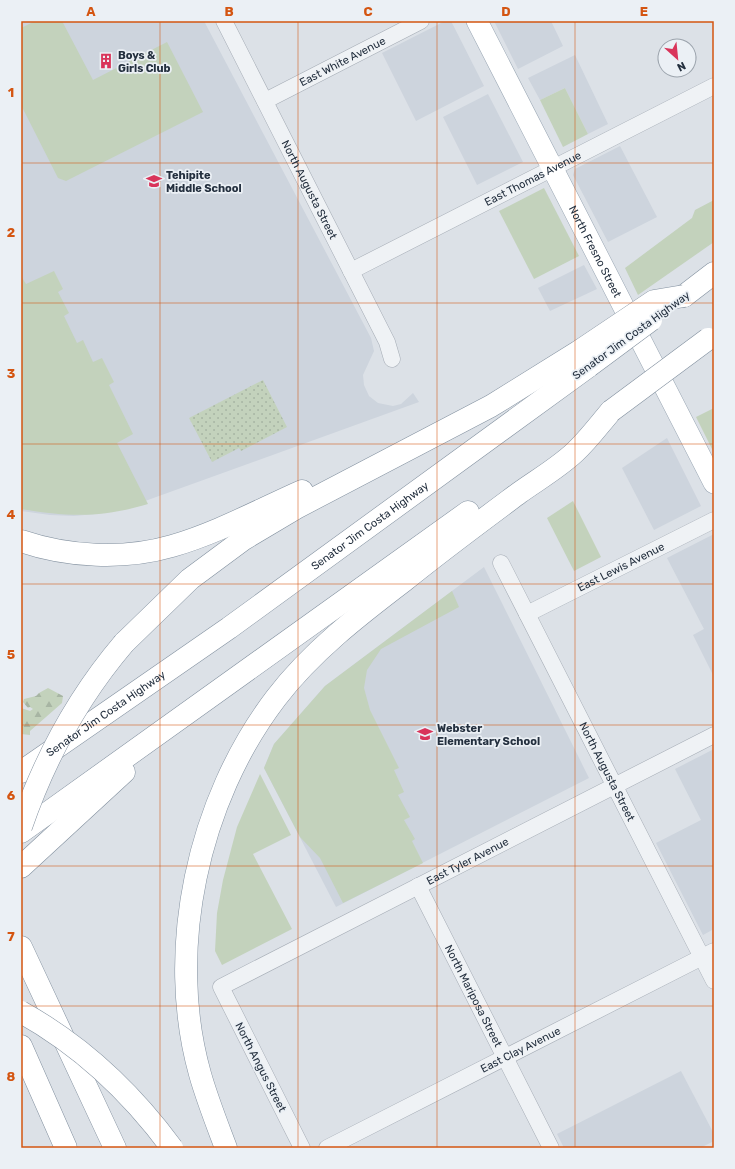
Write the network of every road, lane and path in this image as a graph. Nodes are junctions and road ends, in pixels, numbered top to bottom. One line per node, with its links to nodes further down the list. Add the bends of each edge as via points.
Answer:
1 (224, 21): 5 (street, North Augusta Street)
2 (420, 21): 5 (street, East White Avenue)
3 (477, 21): 6 (main road, North Fresno Street)
4 (714, 86): 6 (street, East Thomas Avenue)
5 (265, 101): 7 (street, North Augusta Street)
6 (553, 169): 7 (street, East Thomas Avenue); 14 (main road, North Fresno Street)
7 (351, 271): 11 (street, North Augusta Street, via 387,342)
8 (714, 273): 10 (highway, Senator Jim Costa Highway, bridge, via 684,296 654,301)
9 (711, 337): 12 (highway, bridge)
10 (585, 358): 13 (highway); 21 (highway, Senator Jim Costa Highway, via 229,628)
11 (392, 359)
12 (611, 411): 19 (highway); 36 (highway, via 574,453 463,535 355,619 326,645 276,697 240,757 209,826 195,877 185,962 188,1004 200,1073)
13 (443, 431): 16 (highway, via 171,546 98,554 67,552); 23 (highway, bridge, via 296,508 244,539 190,579 124,643 90,686 64,729 40,777)
14 (714, 483)
15 (714, 520): 18 (street, East Lewis Avenue)
16 (21, 541)
17 (501, 563): 18 (street, North Augusta Street)
18 (527, 614): 22 (street, North Augusta Street)
19 (194, 708): 23 (highway); 24 (highway)
20 (714, 735): 22 (street, East Tyler Avenue)
21 (21, 772)
22 (615, 786): 25 (street, East Tyler Avenue); 27 (street, North Augusta Street)
23 (23, 828)
24 (21, 867)
25 (418, 886): 29 (street, East Tyler Avenue); 32 (street, North Mariposa Street)
26 (21, 947): 34 (highway)
27 (708, 954): 28 (street, North Augusta Street); 32 (street, East Clay Avenue)
28 (714, 981)
29 (221, 987): 37 (street, North Angus Street)
30 (21, 1012): 35 (highway, bridge, via 64,1038 100,1067 126,1092)
31 (21, 1046): 33 (highway)
32 (505, 1057): 38 (street, East Clay Avenue); 39 (street, North Mariposa Street)
33 (66, 1148)
34 (115, 1148)
35 (172, 1148)
36 (226, 1148)
37 (302, 1148)
38 (328, 1148)
39 (551, 1148)

